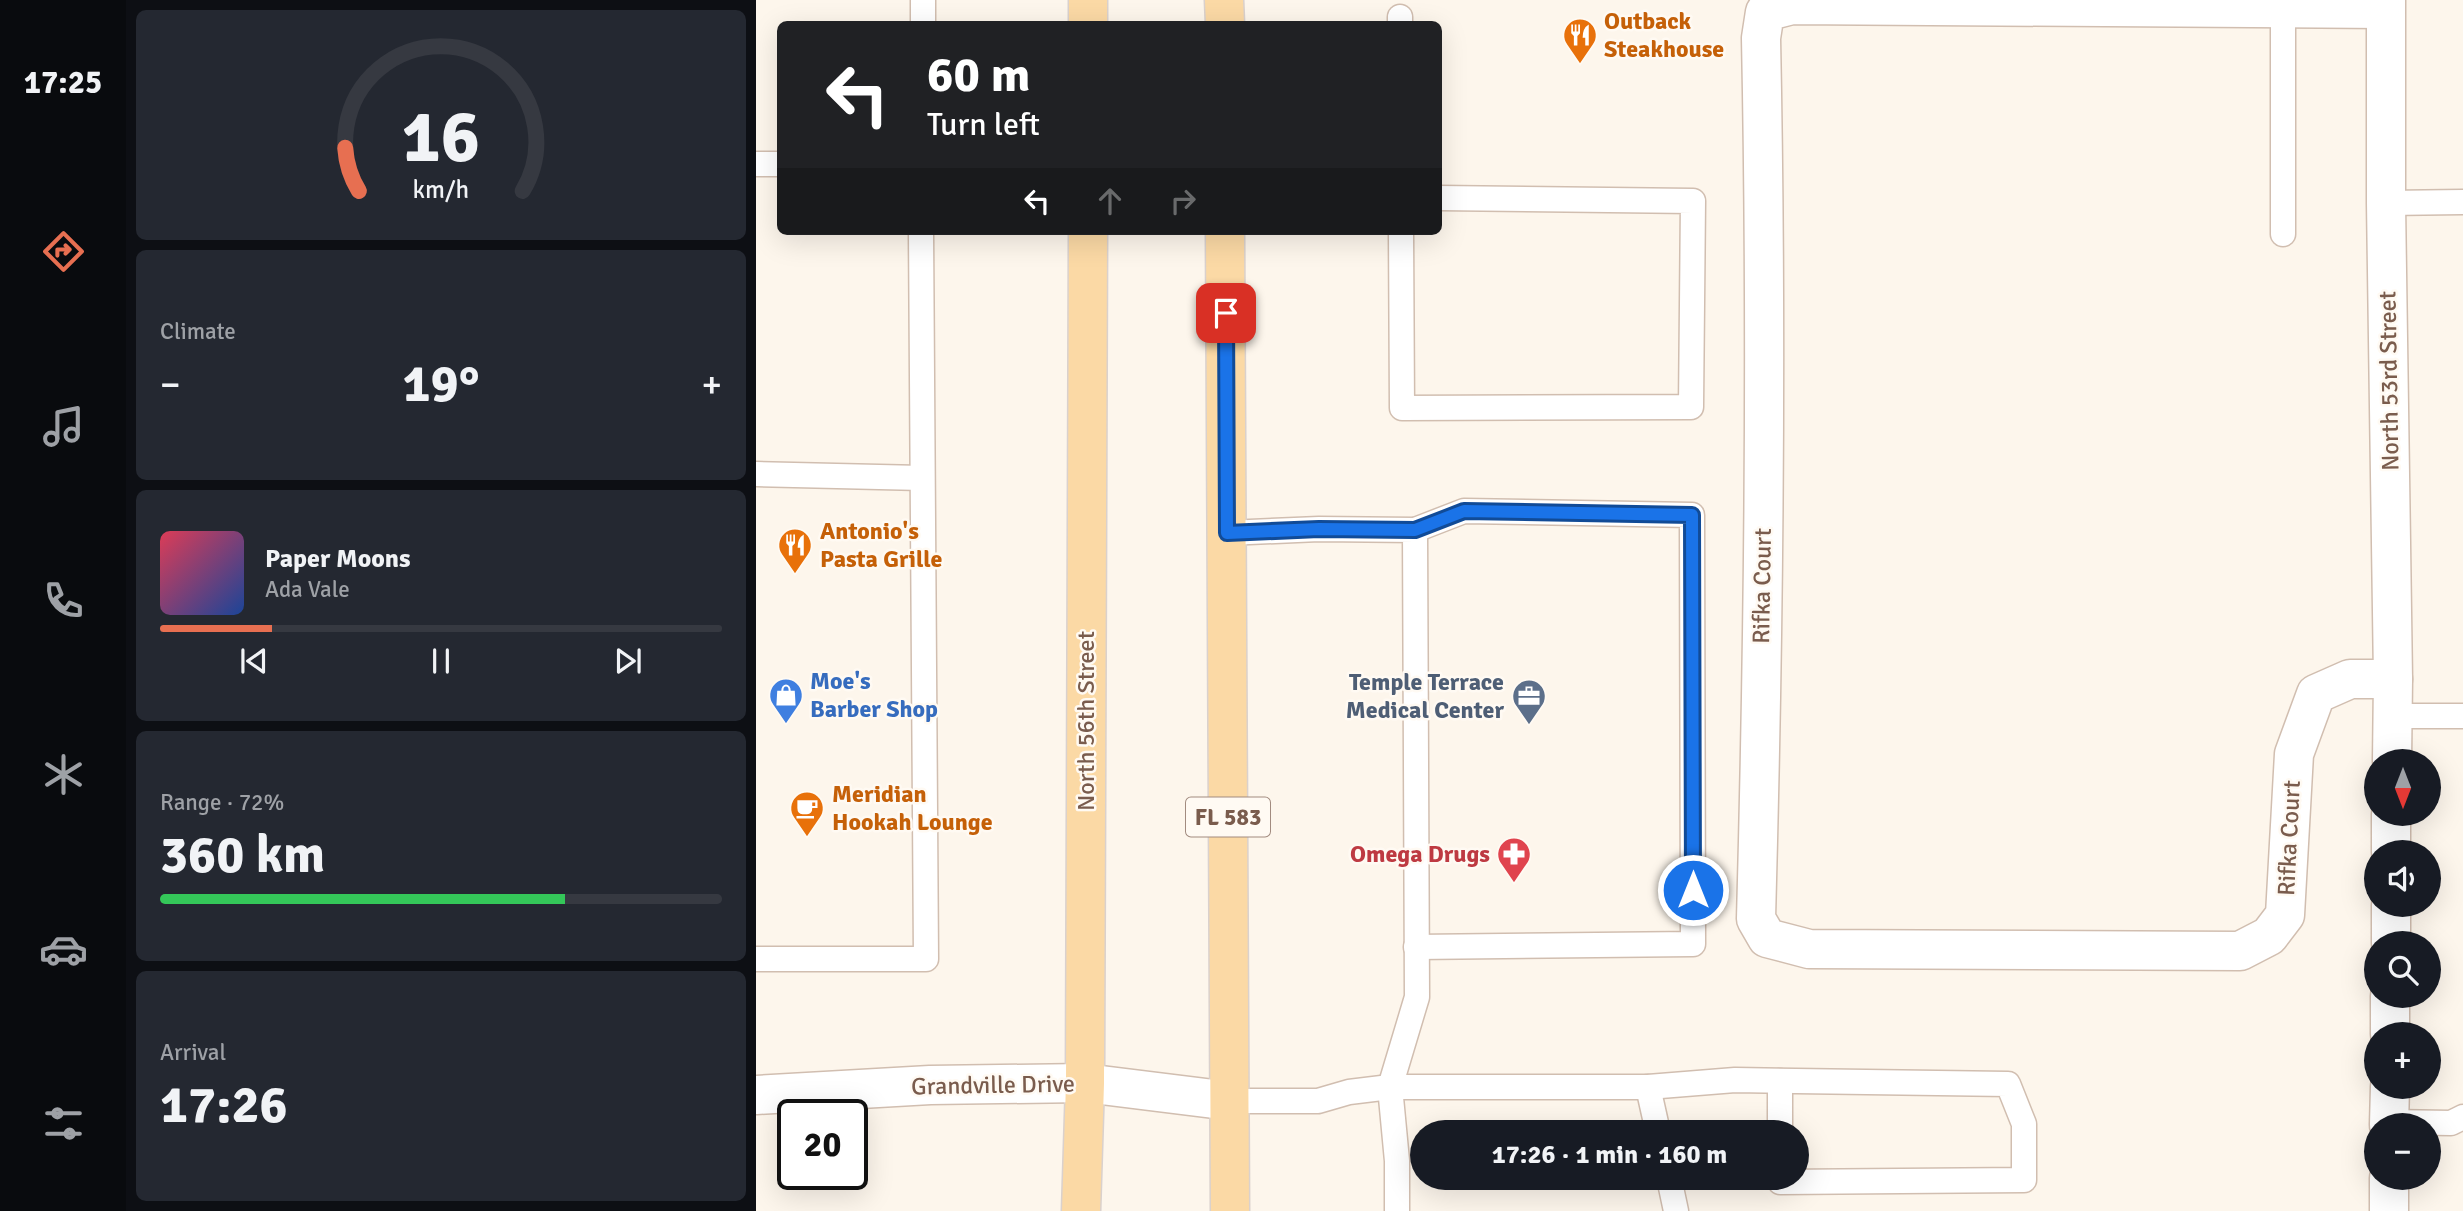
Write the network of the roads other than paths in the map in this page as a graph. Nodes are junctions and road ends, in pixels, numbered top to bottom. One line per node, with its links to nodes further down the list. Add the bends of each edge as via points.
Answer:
1 (923, 0): 7 (lane)
2 (1083, 0): 8 (lane)
3 (1088, 0): 9 (main road)
4 (1224, 0): 10 (main road)
5 (2386, 4): 6 (street, Rifka Court); 14 (street, North 53rd Street)
6 (2283, 9): 16 (lane); 25 (street, Rifka Court, via 1792,5 1765,12 1761,38 1765,258 1756,919 1767,938 1809,949 2240,951 2269,936 2285,915 2294,754 2316,694 2350,679)
7 (923, 21)
8 (1078, 21)
9 (1088, 21)
10 (1225, 21)
11 (756, 164): 12 (lane)
12 (777, 164)
13 (1442, 198): 19 (lane, via 1693,201 1692,407 1402,408)
14 (2386, 202): 15 (lane); 25 (street, North 53rd Street)
15 (2463, 202)
16 (2283, 234)
17 (921, 235): 22 (lane)
18 (1225, 235): 24 (main road, FL 583)
19 (1401, 235)
20 (1083, 239): 31 (main road, North 56th Street)
21 (756, 474): 22 (lane)
22 (922, 478): 29 (lane, via 926,960)
23 (1415, 530): 24 (lane); 28 (lane); 28 (lane, via 1464,511 1692,515 1693,944)
24 (1227, 533): 35 (main road, FL 583)
25 (2393, 698): 26 (lane); 27 (street, North 53rd Street)
26 (2463, 716)
27 (2392, 749)
28 (1416, 947): 32 (lane, via 1417,997)
29 (756, 959)
30 (1780, 1081): 33 (lane); 39 (lane); 40 (lane, via 2008,1084 2024,1124 2024,1180)
31 (1085, 1083): 34 (street, Grandville Drive, via 930,1085); 35 (street, Grandville Drive); 43 (main road, North 56th Street)
32 (1390, 1087): 33 (lane); 35 (lane, via 1318,1101); 45 (lane)
33 (1648, 1087): 38 (lane)
34 (756, 1095)
35 (1230, 1101): 44 (main road, FL 583)
36 (2390, 1111): 37 (lane, via 2451,1123)
37 (2463, 1117)
38 (1655, 1120)
39 (1780, 1120)
40 (1809, 1182)
41 (1672, 1190): 46 (lane)
42 (2389, 1190): 47 (street)
43 (1081, 1211)
44 (1230, 1211)
45 (1397, 1211)
46 (1676, 1211)
47 (2389, 1211)

